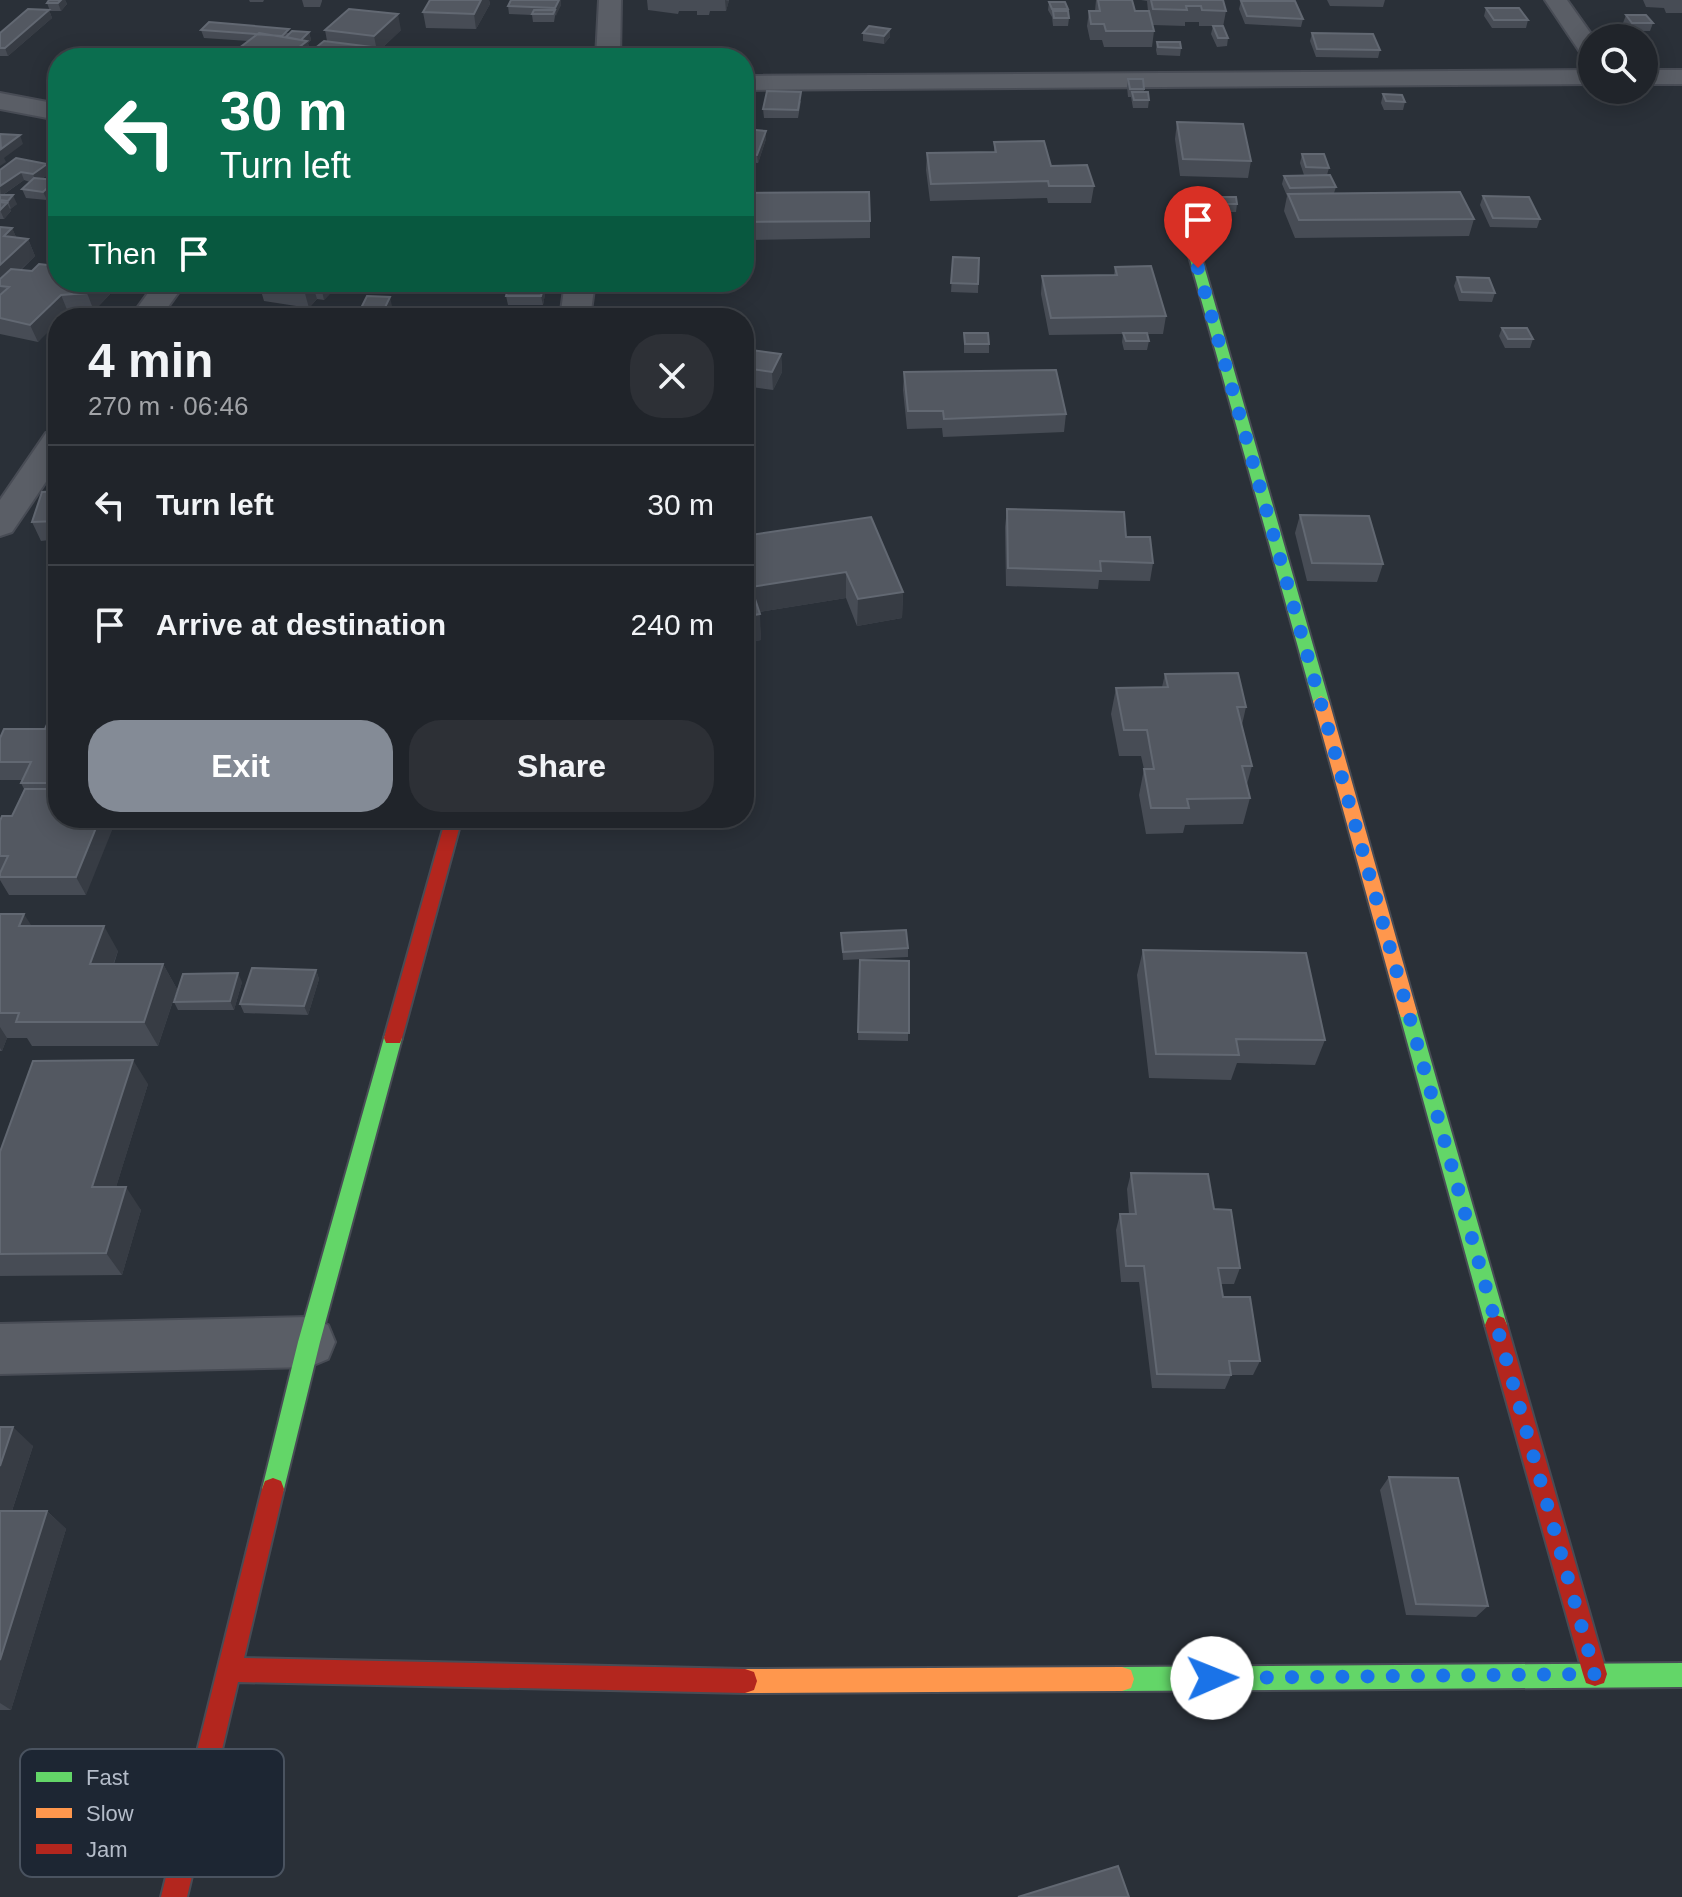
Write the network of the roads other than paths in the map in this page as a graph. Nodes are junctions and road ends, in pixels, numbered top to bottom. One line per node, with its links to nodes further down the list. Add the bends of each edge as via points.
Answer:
1 (610, 0): 4 (street)
2 (1556, 0): 3 (street)
3 (1578, 32)
4 (608, 48)
5 (1578, 77): 8 (street)
6 (1658, 77): 7 (street)
7 (1682, 77)
8 (754, 83)
9 (0, 101): 10 (street)
10 (48, 110)
11 (1190, 238): 18 (street)
12 (48, 455): 13 (street)
13 (0, 525)
14 (451, 828): 15 (street)
15 (309, 1342): 16 (street); 17 (street)
16 (0, 1349)
17 (230, 1670): 18 (street, via 765,1681); 20 (street)
18 (1595, 1674): 19 (street)
19 (1682, 1675)
20 (211, 1749)
21 (179, 1877): 22 (street)
22 (174, 1897)

